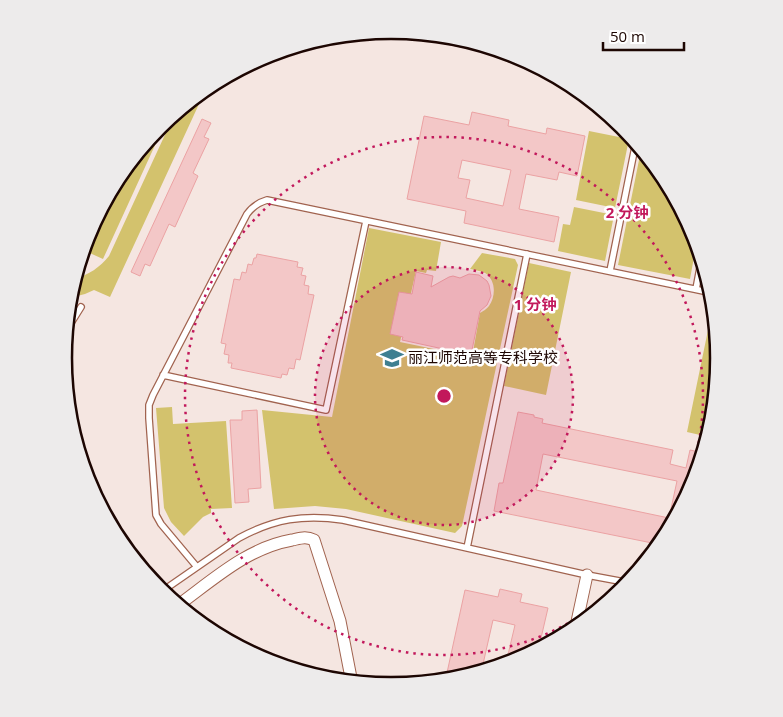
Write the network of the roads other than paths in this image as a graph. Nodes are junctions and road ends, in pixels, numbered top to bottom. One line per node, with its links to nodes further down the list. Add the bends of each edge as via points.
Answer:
1 (634, 151): 4 (lane)
2 (366, 221): 3 (lane); 10 (lane, via 267,200 255,205 247,214); 10 (lane, via 326,410)
3 (527, 254): 4 (lane); 11 (lane)
4 (610, 271): 6 (lane)
5 (699, 273): 6 (lane)
6 (696, 289): 7 (lane)
7 (704, 291)
8 (81, 307): 9 (lane)
9 (74, 318)
10 (163, 376): 12 (lane, via 148,412 156,516)
11 (467, 548): 12 (lane, via 316,517 276,522 251,532); 13 (lane)
12 (197, 567): 15 (lane)
13 (586, 574): 14 (lane); 17 (street)
14 (621, 581)
15 (168, 587)
16 (184, 601): 18 (street, via 249,555 275,544 308,537 314,540 340,621)
17 (578, 618)
18 (351, 676)

